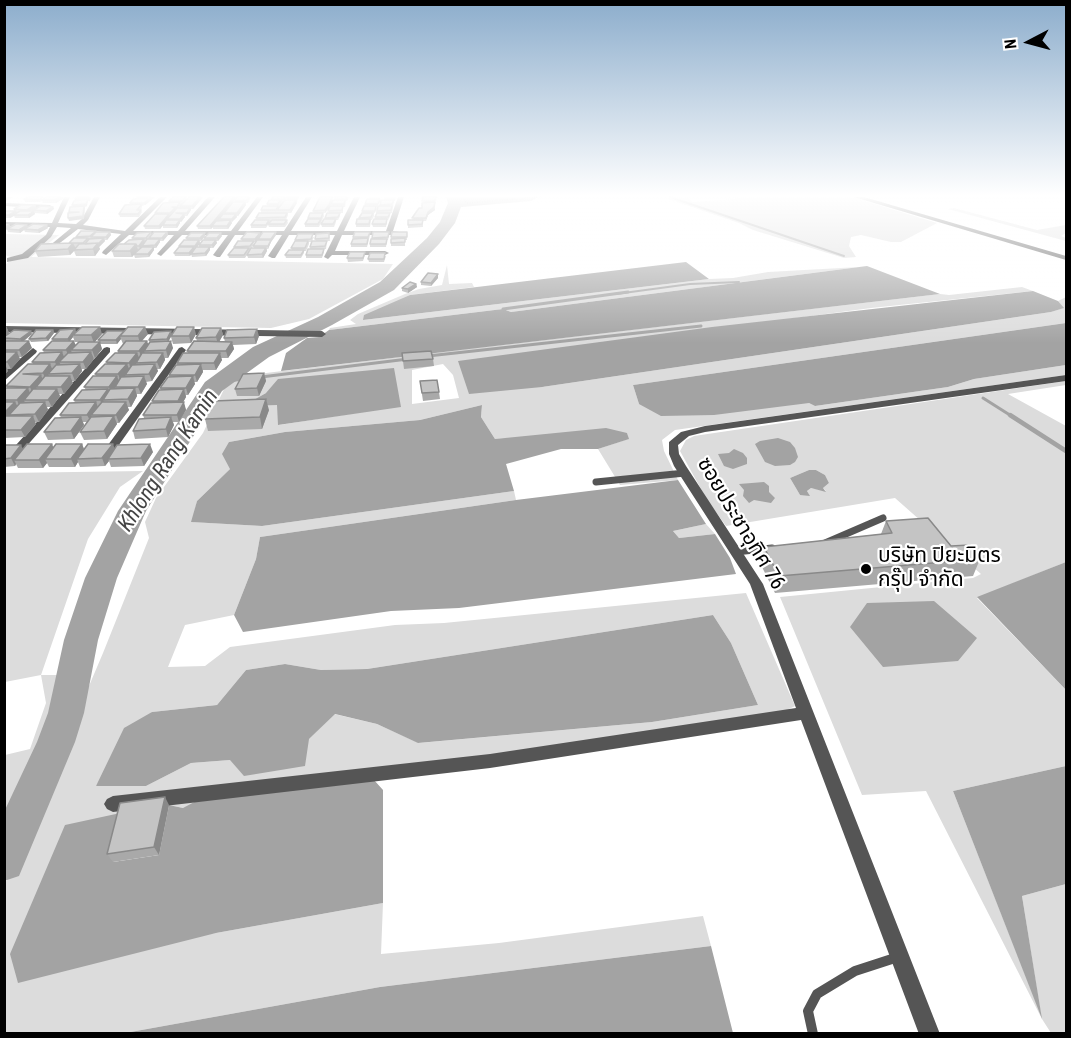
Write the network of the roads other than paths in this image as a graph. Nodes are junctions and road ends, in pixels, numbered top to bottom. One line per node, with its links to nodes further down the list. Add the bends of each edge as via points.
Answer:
1 (40, 245): 16 (street, via 25,256)
2 (53, 245): 9 (street)
3 (114, 245): 10 (street)
4 (168, 245): 12 (street)
5 (224, 245): 13 (street)
6 (279, 245): 14 (street)
7 (334, 245): 11 (street, via 329,255)
8 (1023, 245): 15 (street)
9 (50, 248)
10 (106, 253)
11 (385, 253)
12 (161, 254)
13 (217, 255)
14 (272, 256)
15 (1066, 258)
16 (7, 261)
17 (4, 329): 18 (street)
18 (322, 334)
19 (107, 350): 24 (street, via 25,447)
20 (182, 350): 25 (street)
21 (33, 351): 22 (street)
22 (4, 378)
23 (1066, 378): 26 (street, ซอยประชาอุทิศ 76, via 695,431 680,436 673,444)
24 (4, 447)
25 (112, 447)
26 (685, 473): 27 (lane); 31 (street, ซอยประชาอุทิศ 76)
27 (596, 482)
28 (882, 518): 29 (lane)
29 (816, 544)
30 (777, 548): 31 (lane)
31 (736, 552): 32 (street, ซอยประชาอุทิศ 76, via 756,584)
32 (807, 713): 33 (street, via 490,761); 34 (street, ซอยประชาอุทิศ 76)
33 (113, 804)
34 (901, 957): 35 (lane, via 855,971 817,994 808,1011); 36 (street, ซอยประชาอุทิศ 76)
35 (813, 1034)
36 (930, 1034)

